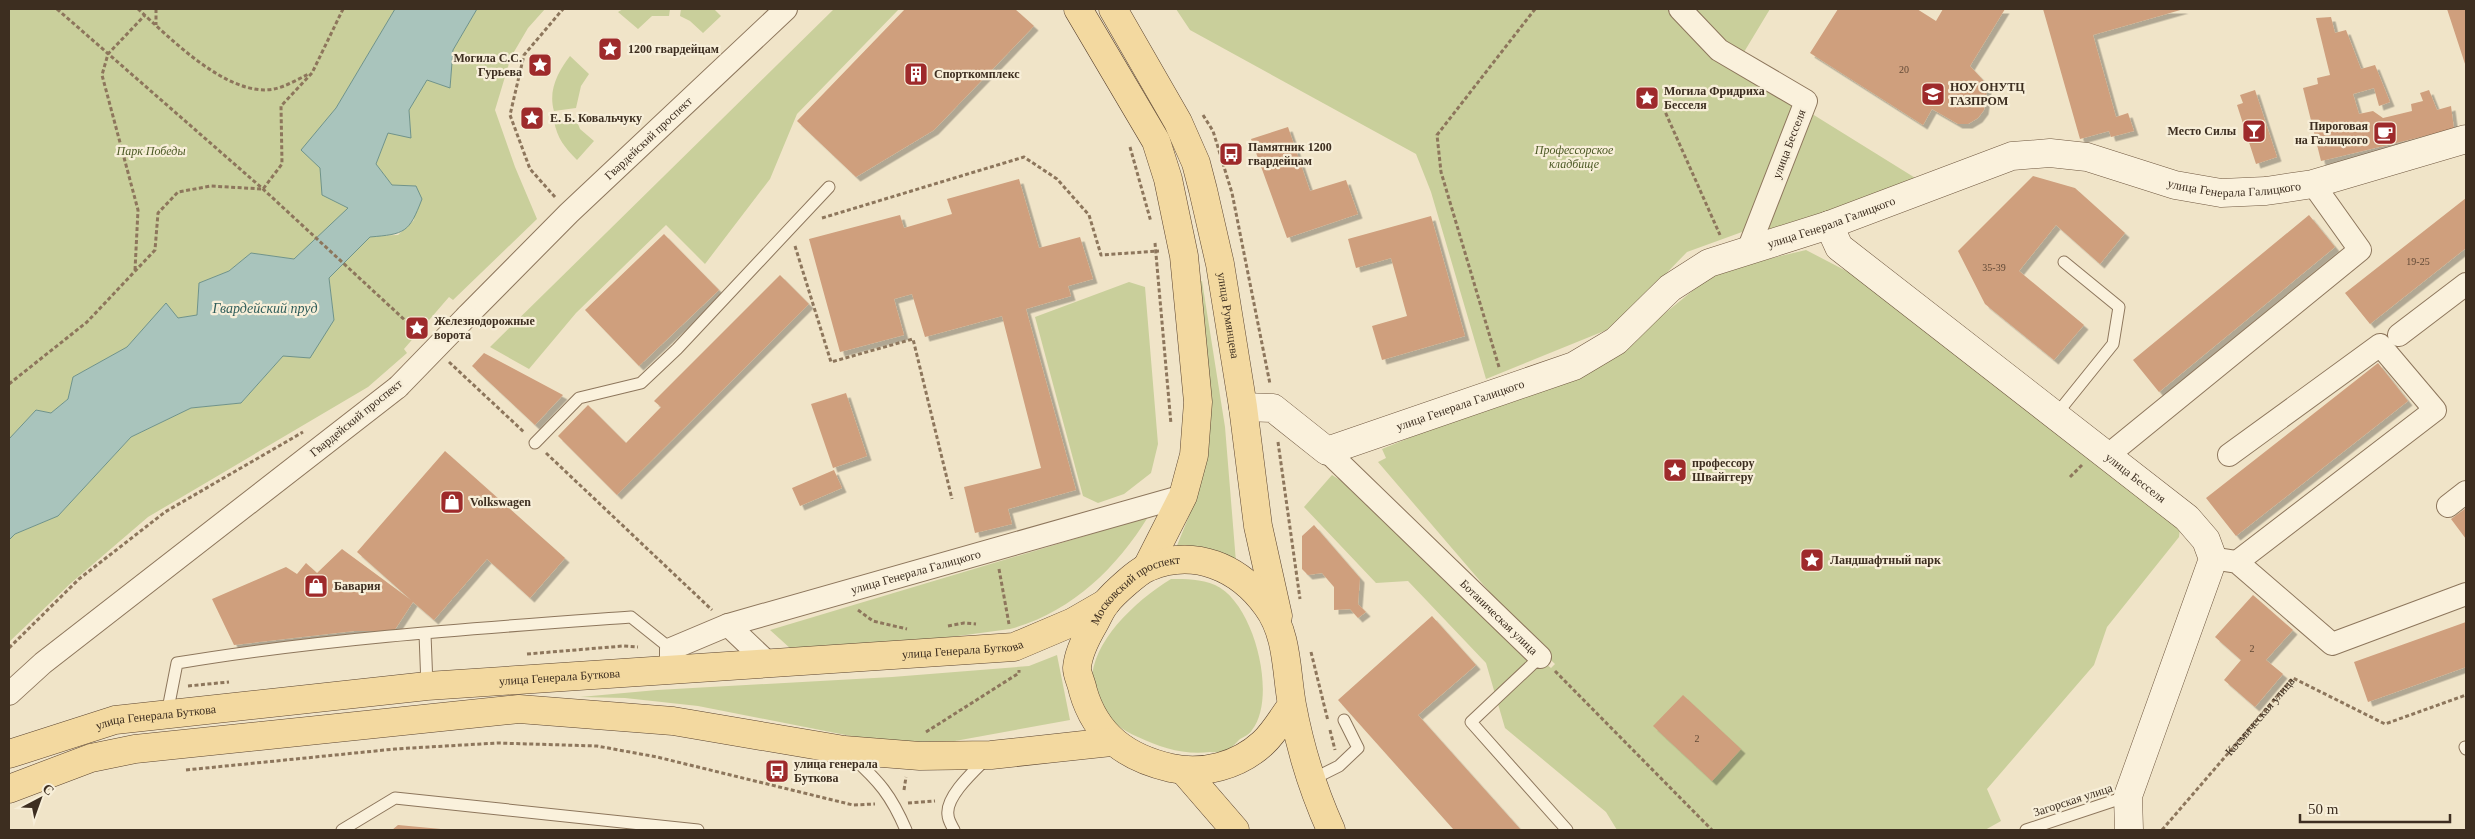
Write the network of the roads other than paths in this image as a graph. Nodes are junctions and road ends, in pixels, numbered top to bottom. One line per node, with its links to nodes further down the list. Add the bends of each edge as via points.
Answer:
1 (786, 9): 33 (street, Гвардейский проспект, bridge, via 569,213 398,387 43,663)
2 (1078, 9): 20 (main road, via 1156,141 1168,179 1184,256 1198,402 1194,455)
3 (1113, 9): 13 (main road, улица Румянцева, via 1178,122 1196,163 1220,264)
4 (1689, 11): 9 (street, улица Бесселя, via 1719,50 1806,102)
5 (2466, 139): 6 (street, улица Генерала Галицкого)
6 (2313, 184): 8 (street, улица Генерала Галицкого, via 2221,193 2175,184 2087,157 2050,153 2012,156); 18 (street, via 2360,250)
7 (829, 187): 15 (lane, via 641,383 579,398)
8 (1829, 225): 9 (street, улица Генерала Галицкого); 14 (street, улица Бесселя, via 1839,247)
9 (1740, 252): 16 (street, улица Генерала Галицкого, via 1689,274 1670,288 1616,341 1574,366)
10 (2064, 262): 14 (lane, via 2120,307 2113,344)
11 (2466, 284): 12 (street)
12 (2399, 335)
13 (1243, 407): 16 (street, via 1273,393); 28 (main road, улица Румянцева, via 1258,526)
14 (2055, 416): 18 (street, улица Бесселя)
15 (535, 443)
16 (1327, 451): 29 (street, Ботаническая улица)
17 (2230, 455): 22 (street, via 2380,345 2435,410)
18 (2107, 456): 22 (street, улица Бесселя, via 2187,518)
19 (2466, 492): 21 (street)
20 (1183, 496): 23 (main road); 26 (street, улица Генерала Галицкого)
21 (2448, 506)
22 (2225, 561): 24 (street, via 2332,644); 44 (street)
23 (1147, 567): 25 (main road, Московский проспект); 28 (main road, Московский проспект, via 1185,558 1220,566 1244,579)
24 (2466, 594)
25 (1106, 603): 31 (main road, улица Генерала Буткова, via 1073,622 1014,647); 37 (main road, Московский проспект, via 1086,640 1077,669 1087,703)
26 (728, 625): 30 (street, улица Генерала Галицкого); 31 (street)
27 (425, 634): 30 (lane, via 631,617); 32 (lane); 35 (lane, via 222,655 178,663)
28 (1296, 642): 34 (main road, Московский проспект)
29 (1540, 656): 51 (lane, Ботаническая улица, via 1471,722)
30 (671, 659): 31 (main road, улица Генерала Буткова); 32 (main road, улица Генерала Буткова)
31 (769, 664)
32 (426, 686): 35 (main road, улица Генерала Буткова)
33 (9, 694)
34 (1292, 705): 41 (main road, Московский проспект, via 1263,743 1240,758 1212,770); 42 (main road, Московский проспект)
35 (168, 714): 39 (main road, улица Генерала Буткова, via 115,720)
36 (1344, 720): 42 (lane, via 1358,748 1339,766)
37 (1111, 742): 40 (main road); 41 (main road, Московский проспект, via 1146,762)
38 (844, 750): 40 (main road, via 908,755); 43 (main road, via 673,721 519,709 135,749 91,758); 47 (lane, via 899,803)
39 (9, 754)
40 (991, 755): 48 (lane, via 962,783 952,801 948,815)
41 (1184, 771): 49 (main road)
42 (1311, 780): 50 (main road, Московский проспект)
43 (9, 789)
44 (2128, 796): 52 (lane, Загорская улица); 53 (street)
45 (342, 830): 46 (lane, via 395,798)
46 (698, 830)
47 (906, 830)
48 (954, 830)
49 (1235, 830)
50 (1331, 830)
51 (1568, 830)
52 (2026, 830)
53 (2128, 830)

